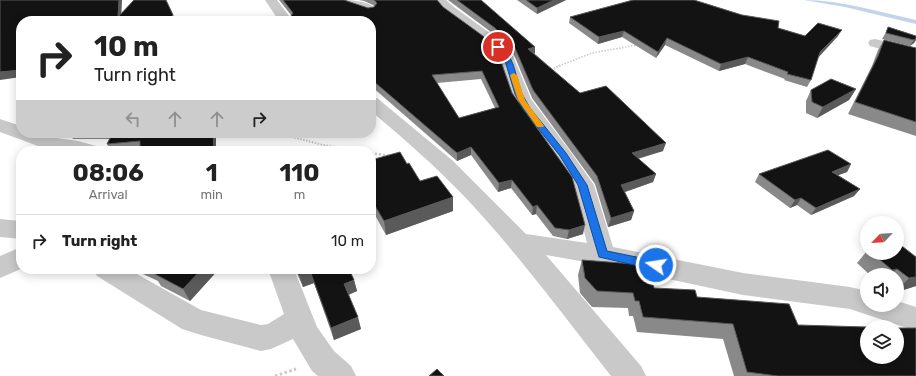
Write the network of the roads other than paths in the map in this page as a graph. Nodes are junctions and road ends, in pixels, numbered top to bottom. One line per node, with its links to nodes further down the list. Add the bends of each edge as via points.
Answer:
1 (271, 0): 5 (street)
2 (343, 0): 4 (street)
3 (439, 0): 16 (street, via 498,47 505,56 527,109 583,185)
4 (369, 9)
5 (282, 16)
6 (875, 43): 7 (street)
7 (916, 54)
8 (376, 106): 15 (street, via 445,165)
9 (0, 125): 10 (street)
10 (16, 131)
11 (33, 138): 12 (street, via 46,143)
12 (70, 146)
13 (0, 228): 14 (street)
14 (16, 230)
15 (519, 242): 16 (street); 26 (street)
16 (603, 255): 21 (street, via 743,284)
17 (16, 260): 18 (street)
18 (0, 268)
19 (114, 274): 24 (street, via 201,323 267,338)
20 (283, 274): 24 (street)
21 (860, 301)
22 (896, 312): 23 (street)
23 (916, 318)
24 (299, 319): 25 (street, via 313,348)
25 (340, 376)
26 (630, 376)

